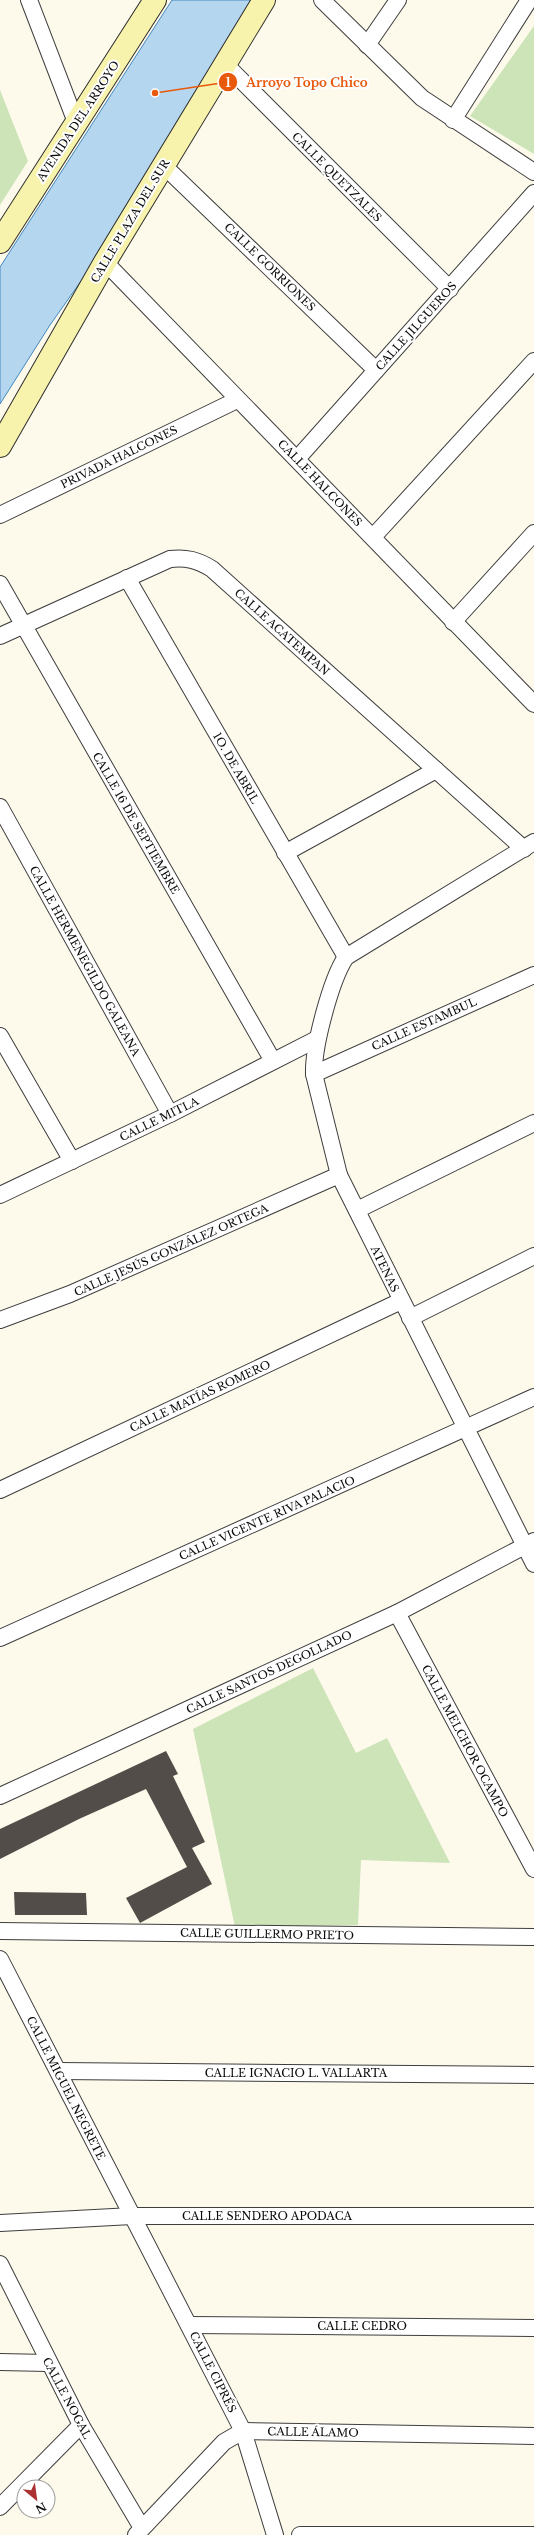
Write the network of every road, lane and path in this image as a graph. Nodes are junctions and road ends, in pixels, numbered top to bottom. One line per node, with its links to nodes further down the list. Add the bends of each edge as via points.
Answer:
1 (29, 0): 10 (street)
2 (264, 0): 8 (street, CALLE PLAZA DEL SUR)
3 (322, 0): 7 (street)
4 (398, 0): 7 (street)
5 (529, 0): 9 (street)
6 (153, 1): 10 (street, AVENIDA DEL ARROYO)
7 (367, 45): 9 (street, via 422,98)
8 (225, 64): 11 (street, CALLE PLAZA DEL SUR); 16 (street, CALLE QUETZALES)
9 (453, 120): 12 (street)
10 (76, 125): 14 (street, AVENIDA DEL ARROYO)
11 (163, 165): 15 (street, CALLE PLAZA DEL SUR); 18 (street, CALLE GORRIONES)
12 (534, 172)
13 (534, 193): 16 (street, CALLE JILGUEROS)
14 (0, 242)
15 (105, 262): 19 (street, CALLE HALCONES); 20 (street, CALLE PLAZA DEL SUR)
16 (450, 289): 18 (street, CALLE JILGUEROS)
17 (534, 360): 24 (street)
18 (376, 370): 21 (street, CALLE JILGUEROS)
19 (237, 400): 21 (street, CALLE HALCONES); 22 (street, PRIVADA HALCONES)
20 (0, 446)
21 (297, 459): 24 (street, CALLE HALCONES)
22 (0, 515)
23 (534, 533): 27 (street)
24 (373, 537): 27 (street, CALLE HALCONES)
25 (127, 578): 28 (street, CALLE ACATEMPAN); 31 (street, CALLE ACATEMPAN, via 170,559 191,559 212,569); 34 (street, 1O. DE ABRIL)
26 (0, 584): 28 (street, CALLE 16 DE SEPTIEMBRE)
27 (453, 622): 30 (street, CALLE HALCONES)
28 (24, 624): 29 (street, CALLE ACATEMPAN); 39 (street, CALLE 16 DE SEPTIEMBRE)
29 (0, 636)
30 (534, 704)
31 (436, 770): 33 (street, CALLE ACATEMPAN); 34 (street)
32 (0, 807): 41 (street, CALLE HERMENEGILDO GALEANA)
33 (529, 846): 35 (street)
34 (285, 853): 35 (street, 1O. DE ABRIL)
35 (346, 957): 38 (street, ATENAS)
36 (534, 975): 40 (street, CALLE ESTAMBUL)
37 (0, 1036): 43 (street)
38 (317, 1039): 39 (street, CALLE MITLA); 40 (street, ATENAS)
39 (273, 1061): 41 (street, CALLE MITLA)
40 (314, 1074): 44 (street, ATENAS)
41 (170, 1114): 43 (street, CALLE MITLA)
42 (534, 1123): 46 (street)
43 (72, 1161): 45 (street, CALLE MITLA)
44 (340, 1175): 46 (street, ATENAS); 50 (street, CALLE JESÚS GONZÁLEZ ORTEGA, via 70,1294)
45 (0, 1195)
46 (356, 1210): 48 (street, ATENAS)
47 (534, 1256): 49 (street)
48 (401, 1301): 49 (street, ATENAS); 53 (street, CALLE MATÍAS ROMERO)
49 (410, 1318): 52 (street, ATENAS)
50 (0, 1320)
51 (534, 1397): 52 (street, CALLE VICENTE RIVA PALACIO)
52 (466, 1429): 54 (street, ATENAS); 57 (street, CALLE VICENTE RIVA PALACIO)
53 (0, 1490)
54 (529, 1544): 55 (street, ATENAS); 56 (street, CALLE SANTOS DEGOLLADO)
55 (534, 1564)
56 (397, 1613): 58 (street, CALLE SANTOS DEGOLLADO); 59 (street, CALLE MELCHOR OCAMPO)
57 (0, 1638)
58 (0, 1796)
59 (534, 1869)
60 (0, 1931): 61 (street, CALLE GUILLERMO PRIETO)
61 (534, 1937)
62 (0, 1959): 63 (street, CALLE MIGUEL NEGRETE)
63 (58, 2071): 64 (street, CALLE IGNACIO L. VALLARTA); 65 (street, CALLE MIGUEL NEGRETE)
64 (534, 2076)
65 (132, 2216): 66 (street, CALLE SENDERO APODACA); 67 (street, CALLE SENDERO APODACA); 69 (street, CALLE CIPRÉS)
66 (534, 2216)
67 (0, 2223)
68 (0, 2264): 72 (street, CALLE NOGAL)
69 (189, 2325): 70 (street, CALLE CEDRO); 74 (street, CALLE CIPRÉS)
70 (534, 2328)
71 (0, 2362): 72 (street)
72 (48, 2363): 73 (street, CALLE NOGAL)
73 (81, 2425): 76 (street); 78 (street, CALLE NOGAL)
74 (243, 2431): 75 (street, CALLE ÁLAMO); 78 (street, via 224,2442); 80 (street, CALLE CIPRÉS)
75 (534, 2436)
76 (7, 2492): 77 (street)
77 (0, 2507)
78 (139, 2532)
79 (534, 2534): 81 (street)
80 (275, 2535)
81 (300, 2535)

